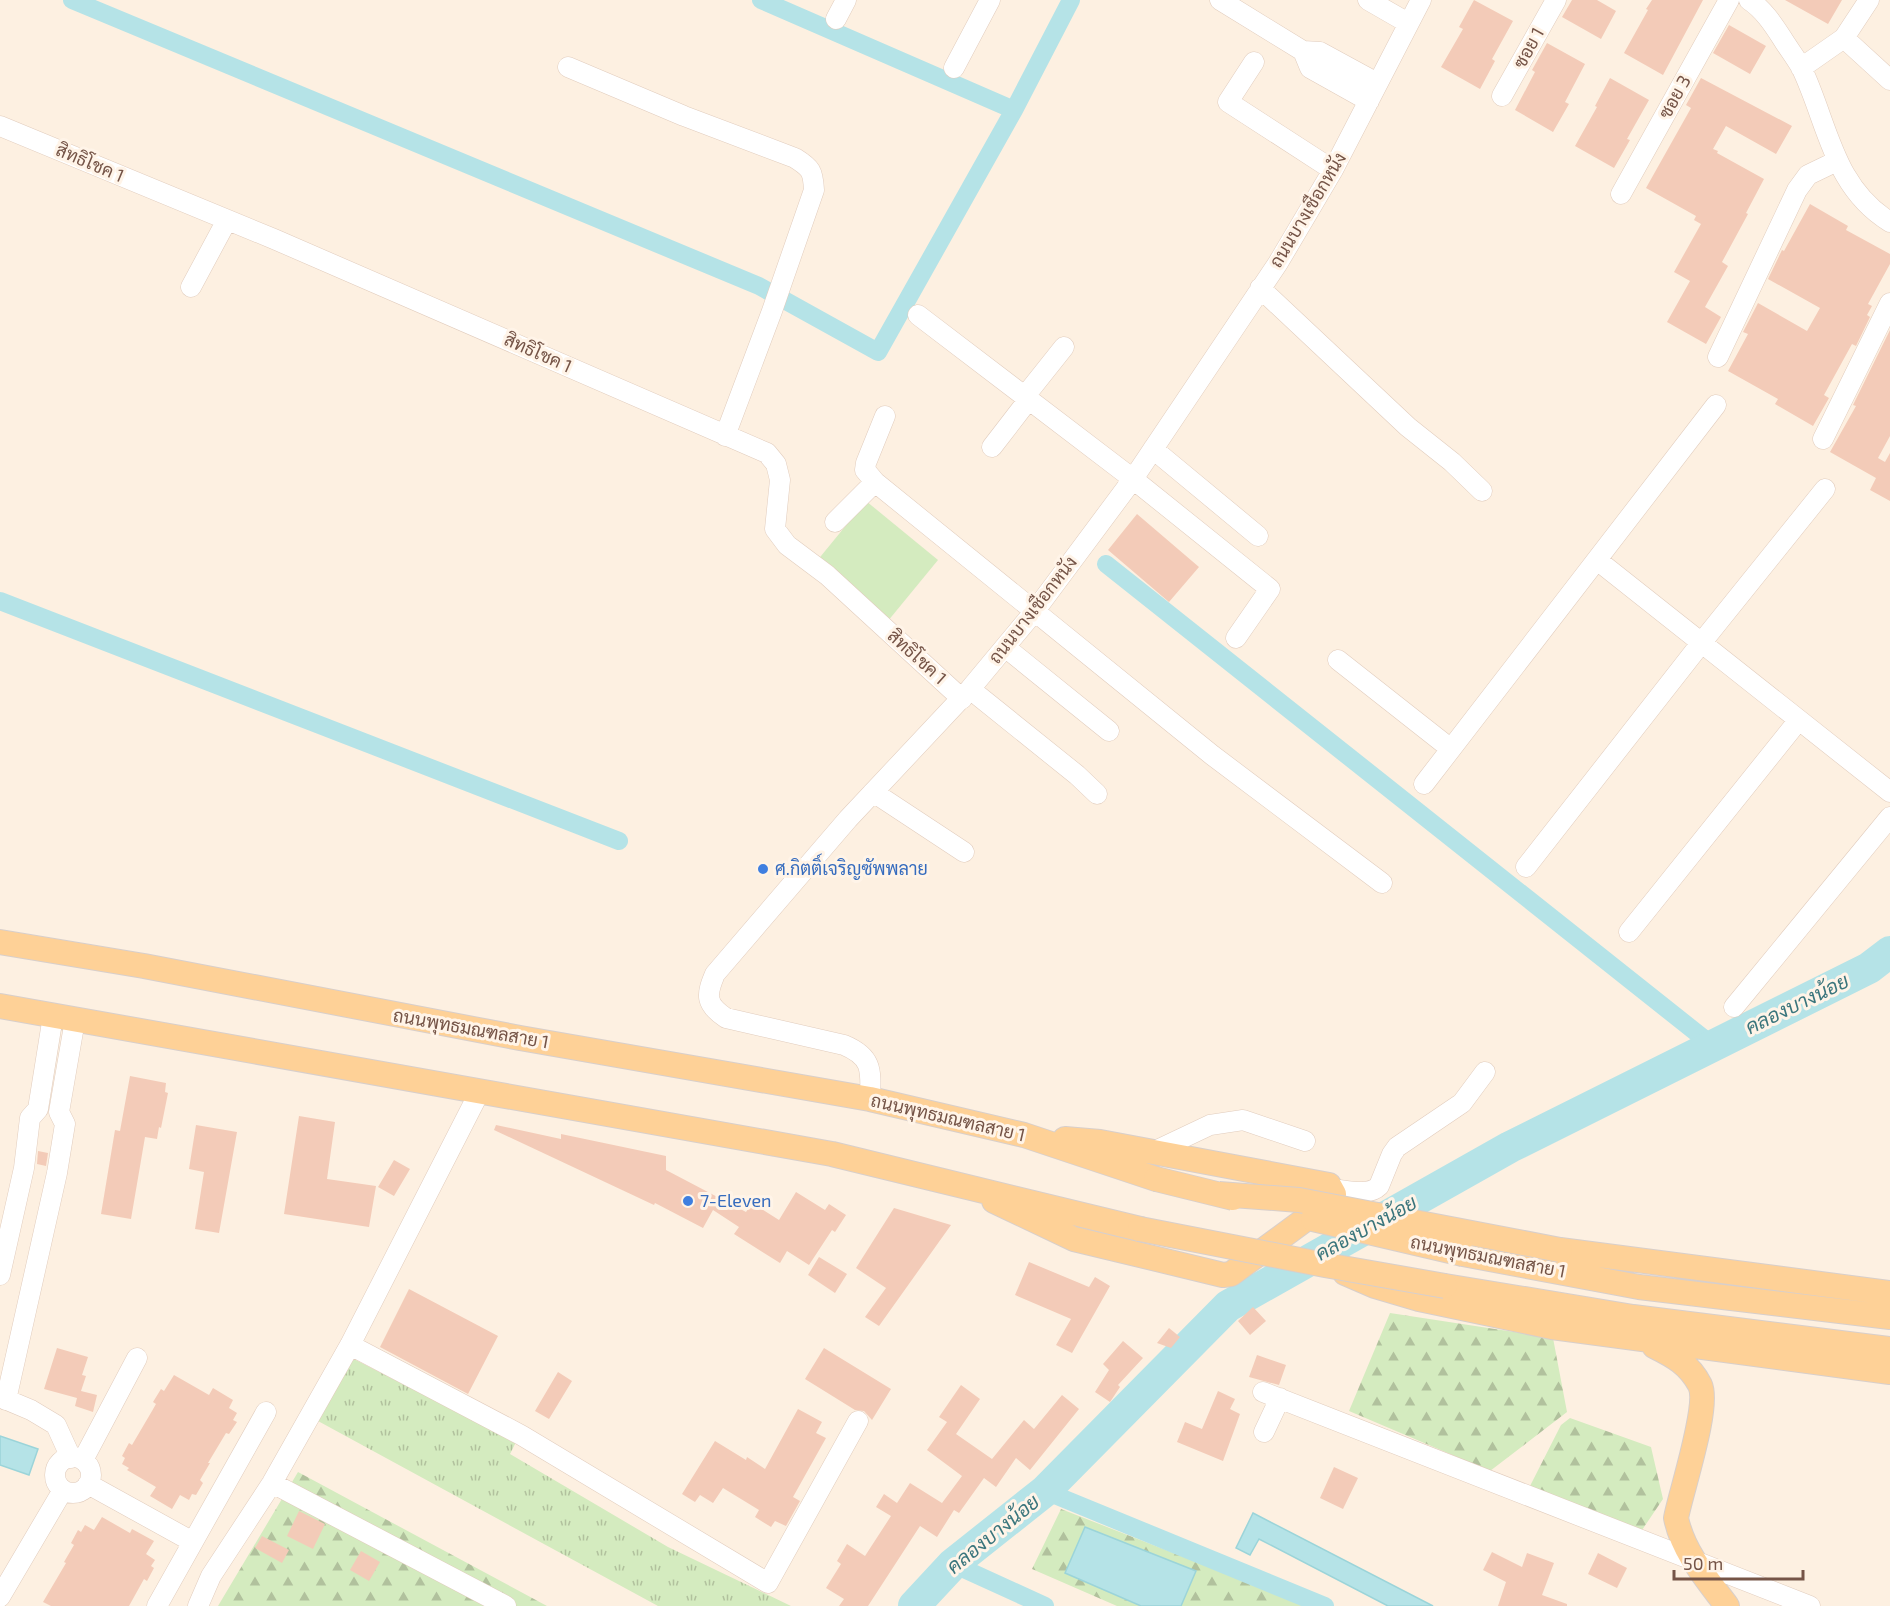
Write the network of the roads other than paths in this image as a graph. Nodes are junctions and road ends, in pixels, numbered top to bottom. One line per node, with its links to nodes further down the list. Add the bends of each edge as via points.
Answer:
1 (846, 0): 10 (street)
2 (990, 0): 16 (street)
3 (1220, 0): 13 (street)
4 (1368, 0): 11 (street)
5 (1421, 0): 11 (street, ถนนบางเชือกหนัง)
6 (1556, 0): 20 (street, ซอย 1)
7 (1729, 0): 25 (street, ซอย 3)
8 (1749, 0): 17 (street, via 1770,21)
9 (1869, 0): 12 (street)
10 (836, 19)
11 (1408, 23): 19 (street, ถนนบางเชือกหนัง)
12 (1844, 38): 17 (street); 18 (street)
13 (1303, 51): 19 (street, via 1320,52); 21 (street, via 1310,68)
14 (1254, 62): 24 (street, via 1228,102)
15 (568, 67): 37 (street, via 795,158 808,166 813,177 814,190)
16 (954, 68)
17 (1802, 68): 23 (street)
18 (1890, 80)
19 (1377, 83): 21 (street, ถนนบางเชือกหนัง)
20 (1502, 96)
21 (1369, 101): 24 (street, ถนนบางเชือกหนัง)
22 (0, 126): 26 (street, สิทธิโชค 1)
23 (1837, 161): 27 (street, via 1845,177); 33 (street, via 1808,175 1797,190)
24 (1333, 170): 29 (street, ถนนบางเชือกหนัง)
25 (1621, 194)
26 (227, 220): 28 (street); 37 (street, สิทธิโชค 1)
27 (1890, 222)
28 (191, 287)
29 (1260, 288): 40 (street, ถนนบางเชือกหนัง); 44 (street, via 1408,427)
30 (1890, 303): 38 (street)
31 (918, 315): 34 (street)
32 (1064, 347): 34 (street)
33 (1718, 357)
34 (1027, 398): 39 (street); 41 (street)
35 (1716, 405): 47 (street)
36 (885, 416): 42 (street, via 865,470)
37 (725, 436): 53 (street, สิทธิโชค 1, via 767,453 776,464 780,480 775,529 787,544)
38 (1823, 439)
39 (992, 447)
40 (1153, 449): 41 (street, ถนนบางเชือกหนัง); 46 (street)
41 (1133, 479): 48 (street, ถนนบางเชือกหนัง); 49 (street, via 1270,590)
42 (875, 482): 45 (street); 48 (street)
43 (1826, 489): 50 (street)
44 (1482, 490)
45 (835, 522)
46 (1258, 536)
47 (1597, 560): 50 (street); 56 (street)
48 (1034, 612): 51 (street, ถนนบางเชือกหนัง); 64 (street, via 1212,755)
49 (1236, 638)
50 (1702, 642): 54 (street); 63 (street)
51 (1005, 647): 53 (street, ถนนบางเชือกหนัง); 55 (street)
52 (1338, 660): 56 (street)
53 (966, 694): 58 (street, ถนนบางเชือกหนัง); 60 (street, สิทธิโชค 1)
54 (1798, 721): 59 (street); 65 (street)
55 (1109, 730)
56 (1451, 748): 57 (street)
57 (1424, 784)
58 (873, 792): 62 (street); 72 (street, ถนนบางเชือกหนัง, via 715,974 708,990 715,1010 726,1018 857,1050 869,1069)
59 (1890, 792)
60 (1097, 794)
61 (1890, 818): 68 (street)
62 (964, 852)
63 (1526, 867)
64 (1382, 884)
65 (1629, 932)
66 (0, 942): 72 (main road, ถนนพุทธมณฑลสาย 1)
67 (0, 1006): 69 (main road, ถนนพุทธมณฑลสาย 1)
68 (1734, 1007)
69 (64, 1018): 71 (main road, ถนนพุทธมณฑลสาย 1); 76 (street, via 38,1109 30,1118); 77 (street, via 59,1112 65,1124)
70 (1485, 1072): 79 (street, via 1462,1103 1398,1147 1376,1190)
71 (480, 1090): 78 (main road, ถนนพุทธมณฑลสาย 1, via 832,1154); 88 (street)
72 (870, 1099): 73 (main road, ถนนพุทธมณฑลสาย 1)
73 (1024, 1135): 75 (main road); 80 (main road, ถนนพุทธมณฑลสาย 1, bridge, via 1156,1179)
74 (1305, 1141): 75 (street, via 1243,1120 1210,1125)
75 (1153, 1152): 79 (main road, via 1329,1185)
76 (24, 1168): 77 (street); 83 (street)
77 (57, 1173): 92 (street)
78 (960, 1184): 79 (main road, via 1074,1239 1218,1275 1232,1274 1331,1202); 81 (main road, ถนนพุทธมณฑลสาย 1, bridge, via 1140,1229)
79 (1332, 1189)
80 (1219, 1194): 82 (main road, bridge, via 1299,1200 1560,1250); 86 (main road, ถนนพุทธมณฑลสาย 1, bridge, via 1463,1254 1639,1287)
81 (1325, 1265): 87 (main road, ถนนพุทธมณฑลสาย 1, bridge, via 1445,1286); 87 (main road, bridge, via 1419,1299 1552,1327)
82 (1737, 1273): 84 (main road); 85 (main road)
83 (0, 1275)
84 (1890, 1279)
85 (1890, 1293)
86 (1890, 1317)
87 (1635, 1328): 89 (main road, ถนนพุทธมณฑลสาย 1); 91 (main road); 101 (main road, via 1680,1359 1701,1387 1701,1417 1676,1518)
88 (350, 1345): 94 (street, via 521,1435 768,1583); 97 (street)
89 (1890, 1349)
90 (137, 1358): 96 (street)
91 (1890, 1372)
92 (3, 1399): 96 (street, via 56,1425)
93 (266, 1412): 100 (street)
94 (858, 1421)
95 (1264, 1432): 101 (street, via 1272,1395)
96 (77, 1459): 98 (street, via 89,1470); 99 (street, via 61,1462 56,1471 56,1482)
97 (272, 1483): 104 (street, via 212,1576); 105 (street)
98 (88, 1484): 99 (street, via 78,1492); 100 (street)
99 (63, 1490): 102 (street)
100 (193, 1542): 103 (street)
101 (1692, 1560): 106 (main road); 107 (street)
102 (0, 1597)
103 (157, 1606)
104 (198, 1606)
105 (506, 1606)
106 (1727, 1606)
107 (1810, 1606)

